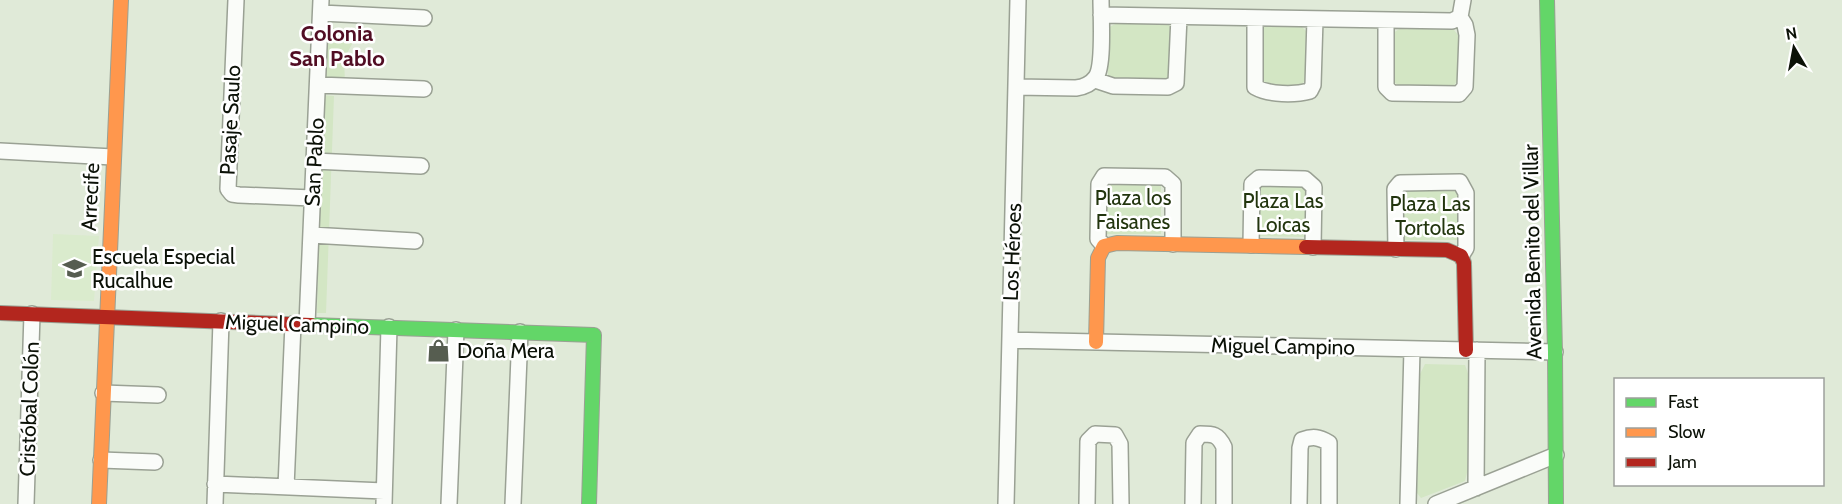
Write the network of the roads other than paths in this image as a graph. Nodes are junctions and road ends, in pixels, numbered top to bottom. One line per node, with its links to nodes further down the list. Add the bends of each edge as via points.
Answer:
1 (121, 0): 19 (street, Arrecife)
2 (236, 0): 22 (street, Pasaje Saulo, via 228,189 238,195)
3 (1018, 0): 16 (street, Los Héroes)
4 (1464, 0): 11 (street)
5 (1547, 0): 43 (street, Avenida Benito del Villar)
6 (321, 7): 9 (street); 15 (street, San Pablo)
7 (1101, 8): 8 (street); 14 (street, via 1100,69)
8 (1179, 17): 10 (street); 14 (street, via 1176,83 1168,87 1113,86)
9 (424, 18)
10 (1255, 18): 12 (street); 12 (street, via 1255,87 1262,91 1303,93 1313,85)
11 (1460, 18): 13 (street); 13 (street, via 1467,35 1465,87 1459,94 1392,93 1386,87)
12 (1315, 19): 13 (street)
13 (1386, 20)
14 (1095, 80): 16 (street, via 1076,88)
15 (318, 85): 17 (street); 20 (street, San Pablo)
16 (1016, 87): 39 (street, Los Héroes)
17 (424, 89)
18 (0, 151): 19 (street)
19 (113, 158): 33 (street, Arrecife)
20 (314, 161): 21 (street); 22 (street, San Pablo)
21 (421, 166)
22 (312, 198): 23 (street, San Pablo)
23 (311, 235): 24 (street); 35 (street, San Pablo)
24 (415, 241)
25 (1173, 244): 26 (street); 27 (street); 27 (street, via 1173,184 1165,177 1104,176 1099,184 1098,228 1098,238)
26 (1251, 245): 28 (street); 28 (street, via 1252,184 1259,178 1305,178 1314,187)
27 (1104, 246): 40 (street, via 1098,258)
28 (1313, 247): 29 (street)
29 (1396, 249): 30 (street, via 1447,250); 30 (street, via 1395,189 1400,183 1460,182 1466,193 1466,248)
30 (1461, 256): 42 (street)
31 (0, 313): 32 (street, Miguel Campino)
32 (32, 314): 33 (street, Miguel Campino); 53 (street, Cristóbal Colón)
33 (105, 317): 34 (street, Miguel Campino); 44 (street, Arrecife)
34 (221, 321): 35 (street, Miguel Campino); 49 (street)
35 (300, 324): 36 (street, Miguel Campino); 50 (street, San Pablo)
36 (389, 327): 37 (street, Miguel Campino); 52 (street)
37 (456, 330): 38 (street, Miguel Campino); 56 (street)
38 (520, 332): 57 (street); 58 (street, Miguel Campino, via 594,335)
39 (1010, 340): 40 (street, Miguel Campino); 59 (street, Los Héroes)
40 (1096, 342): 41 (street, Miguel Campino)
41 (1412, 349): 42 (street, Miguel Campino); 66 (street)
42 (1472, 350): 43 (street, Miguel Campino); 51 (street)
43 (1556, 352): 46 (street, Avenida Benito del Villar)
44 (103, 393): 45 (street); 47 (street, Arrecife)
45 (158, 395)
46 (1556, 455): 51 (street); 68 (street, Avenida Benito del Villar)
47 (101, 460): 48 (street); 54 (street, Arrecife)
48 (155, 462)
49 (215, 484): 50 (street); 55 (street)
50 (286, 487): 52 (street)
51 (1476, 488): 67 (street)
52 (384, 498)
53 (26, 504)
54 (99, 504)
55 (214, 504)
56 (449, 504)
57 (513, 504)
58 (589, 504)
59 (1006, 504)
60 (1087, 504): 61 (street, via 1088,441 1095,434 1115,435 1120,444)
61 (1120, 504)
62 (1193, 504): 63 (street, via 1194,443 1200,434 1214,434 1224,447)
63 (1224, 504)
64 (1299, 504): 65 (street, via 1300,448 1302,440 1310,437 1329,443)
65 (1329, 504)
66 (1408, 504)
67 (1436, 504)
68 (1556, 504)

